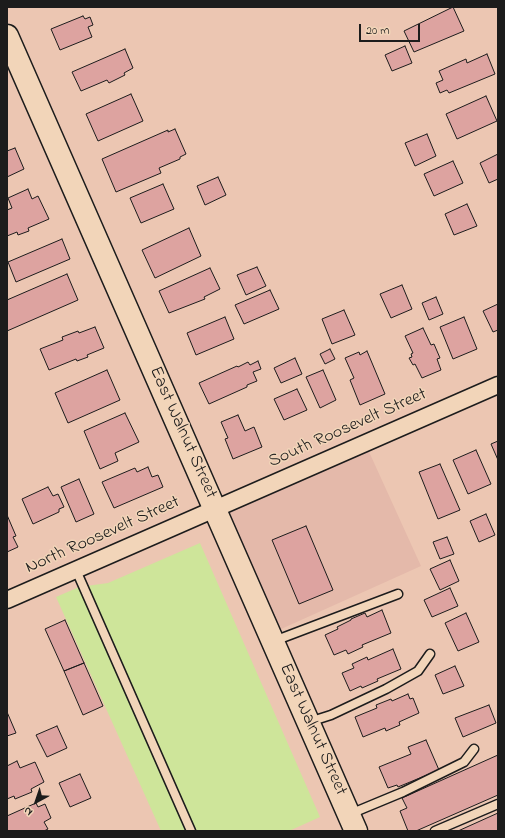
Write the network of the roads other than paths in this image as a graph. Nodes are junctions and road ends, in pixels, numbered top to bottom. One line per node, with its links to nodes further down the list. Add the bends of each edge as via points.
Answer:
1 (7, 36): 3 (street, East Walnut Street)
2 (498, 386): 3 (street, South Roosevelt Street)
3 (215, 509): 4 (street, North Roosevelt Street); 7 (street, East Walnut Street)
4 (76, 570): 6 (street, North Roosevelt Street); 13 (lane)
5 (398, 594): 7 (lane)
6 (7, 600)
7 (273, 642): 9 (street, East Walnut Street)
8 (430, 654): 9 (lane, via 418,671 386,689 331,715)
9 (308, 722): 12 (street, East Walnut Street)
10 (474, 749): 12 (lane, via 464,762 403,792)
11 (498, 804): 14 (lane)
12 (352, 823)
13 (191, 831)
14 (435, 831)

